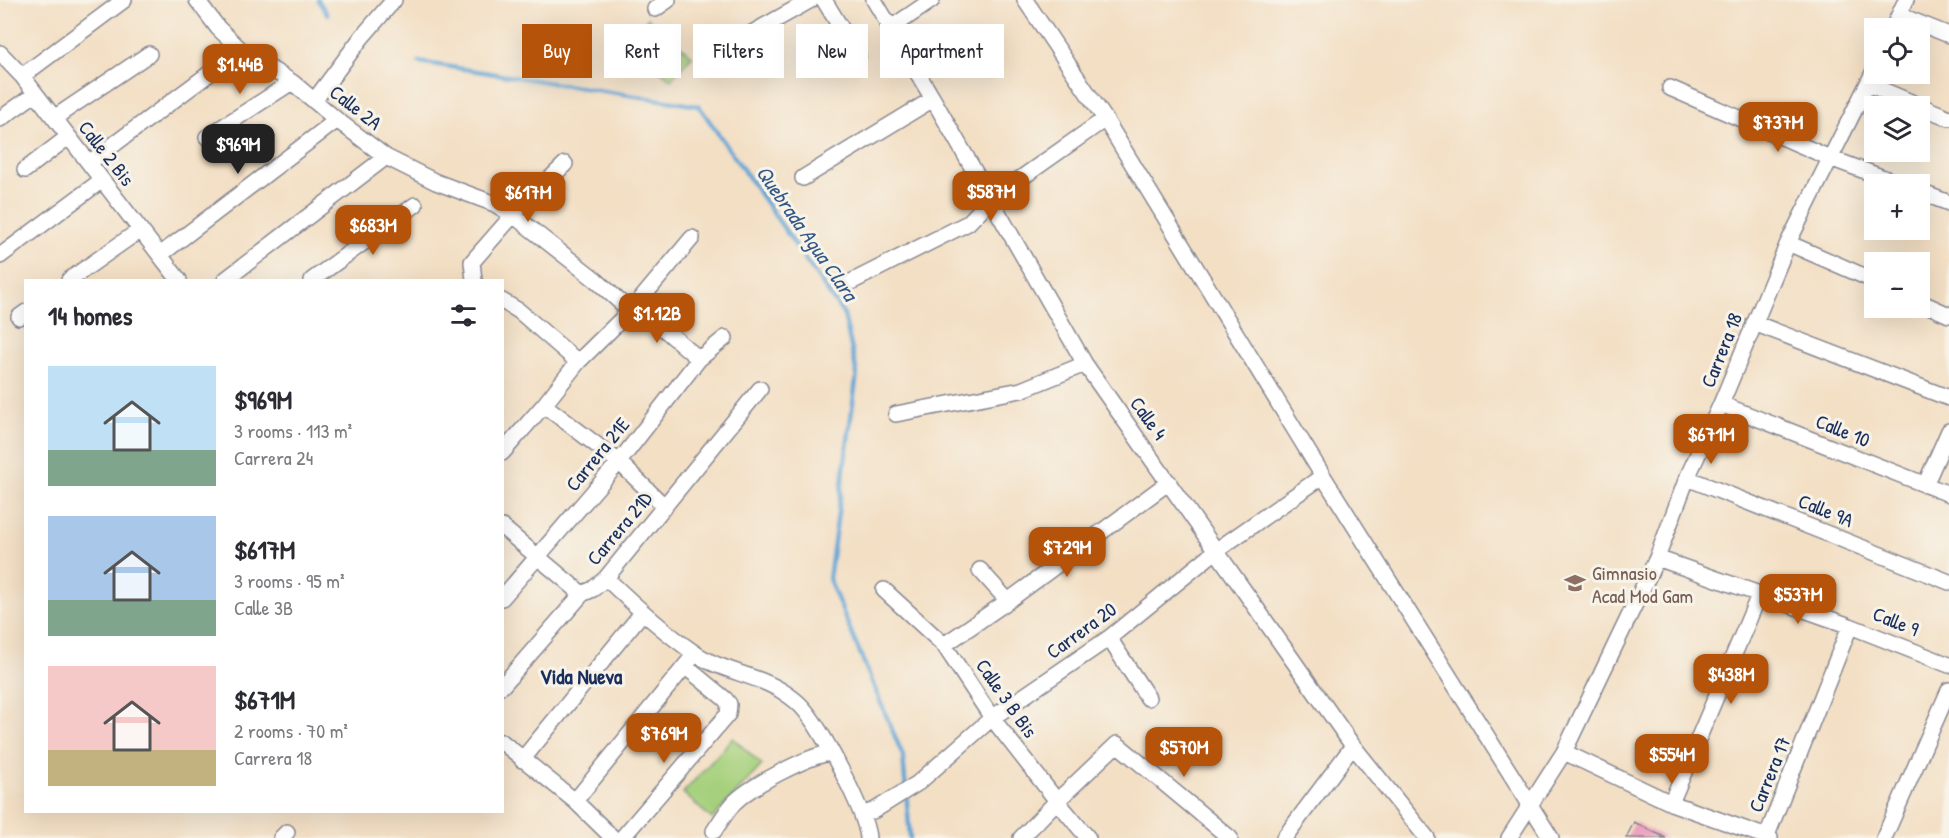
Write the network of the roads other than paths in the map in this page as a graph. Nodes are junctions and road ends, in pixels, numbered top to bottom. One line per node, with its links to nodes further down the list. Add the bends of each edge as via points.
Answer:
1 (124, 0): 22 (street)
2 (197, 0): 19 (street, Calle 2A)
3 (394, 0): 29 (street)
4 (668, 0): 11 (street)
5 (811, 0): 13 (street)
6 (824, 0): 14 (street)
7 (874, 0): 15 (street, Calle 4)
8 (932, 0): 16 (street)
9 (1025, 0): 33 (street)
10 (1906, 0): 12 (street)
11 (654, 9)
12 (1898, 18)
13 (768, 24)
14 (839, 24)
15 (889, 24)
16 (897, 24)
17 (1930, 30): 18 (street)
18 (1949, 35)
19 (241, 50): 24 (street, Calle 2A); 39 (street)
20 (0, 53): 22 (street, Calle 2 Bis)
21 (149, 54): 31 (street)
22 (22, 76): 27 (street, Calle 2 Bis)
23 (921, 78): 28 (street, Calle 4)
24 (292, 82): 29 (street, Calle 2A); 36 (street)
25 (1868, 84): 32 (street); 38 (street, Carrera 18)
26 (1670, 88): 38 (street)
27 (35, 94): 30 (street); 31 (street, Calle 2 Bis)
28 (933, 99): 43 (street); 46 (street, Calle 4)
29 (314, 101): 34 (street, Calle 2A)
30 (0, 118)
31 (54, 118): 35 (street, Calle 2 Bis)
32 (1949, 118)
33 (1105, 119): 46 (street); 79 (street)
34 (337, 120): 37 (street, Calle 2A); 53 (street)
35 (68, 137): 39 (street, Calle 2 Bis); 41 (street)
36 (207, 137)
37 (386, 157): 49 (street, Calle 2A); 58 (street)
38 (1830, 158): 42 (street); 52 (street, Carrera 18)
39 (88, 163): 44 (street, Calle 2 Bis)
40 (565, 164): 49 (street)
41 (25, 170)
42 (1873, 174)
43 (803, 178)
44 (102, 180): 50 (street, Calle 2 Bis); 54 (street)
45 (1930, 196): 47 (street)
46 (990, 200): 61 (street, via 968,223); 70 (street, Calle 4)
47 (1949, 203)
48 (415, 205): 59 (street)
49 (513, 215): 60 (street, via 472,262); 64 (street, Calle 2A)
50 (140, 230): 53 (street, Calle 2 Bis); 56 (street)
51 (692, 238): 64 (street)
52 (1788, 243): 55 (street); 66 (street, Carrera 18)
53 (160, 255): 57 (street, Calle 2 Bis)
54 (0, 256)
55 (1864, 277)
56 (70, 279)
57 (175, 279)
58 (226, 279)
59 (313, 279)
60 (474, 279)
61 (851, 282)
62 (504, 302): 69 (street)
63 (1930, 306): 65 (street)
64 (633, 308): 68 (street, Calle 2A); 69 (street)
65 (1949, 315)
66 (1754, 323): 72 (street); 73 (street, Carrera 18)
67 (725, 338): 68 (street, Carrera 21E)
68 (699, 359): 78 (street, Carrera 21E)
69 (578, 362): 74 (street)
70 (1085, 364): 75 (street, via 1021,390); 81 (street, Calle 4)
71 (760, 389): 84 (street, Carrera 21D)
72 (1949, 398)
73 (1721, 404): 80 (street, Carrera 18); 82 (street, Calle 10)
74 (544, 405): 77 (street); 78 (street)
75 (896, 414)
76 (1949, 431): 82 (street)
77 (504, 451)
78 (619, 462): 84 (street); 87 (street, Carrera 21E)
79 (1323, 476): 86 (street, Carrera 20); 116 (street)
80 (1687, 478): 88 (street, Carrera 18); 91 (street, Calle 9A)
81 (1169, 482): 86 (street, Calle 4); 96 (street)
82 (1925, 485): 83 (street, Calle 10)
83 (1949, 494)
84 (665, 507): 90 (street, Carrera 21D)
85 (504, 529): 87 (street)
86 (1217, 550): 99 (street, Carrera 20); 109 (street, Calle 4)
87 (538, 556): 94 (street); 95 (street, Carrera 21E)
88 (1657, 558): 93 (street, Calle 9); 110 (street, Carrera 18)
89 (980, 570): 96 (street)
90 (606, 578): 94 (street, Carrera 21D); 97 (street)
91 (1949, 582)
92 (884, 590): 100 (street, Calle 3 B Bis)
93 (1760, 593): 98 (street, Calle 9); 115 (street)
94 (582, 594): 104 (street, Carrera 21D)
95 (504, 596)
96 (1008, 601): 100 (street)
97 (642, 613): 101 (street); 112 (street)
98 (1850, 626): 102 (street, Calle 9); 129 (street, Carrera 17)
99 (1109, 638): 106 (street); 107 (street, Carrera 20)
100 (944, 645): 107 (street, Calle 3 B Bis)
101 (694, 653): 103 (street); 111 (street, via 784,693 802,707)
102 (1949, 665)
103 (686, 667): 113 (street); 120 (street, via 725,699 728,714)
104 (504, 684)
105 (1949, 690): 130 (street)
106 (1148, 698)
107 (992, 718): 114 (street, Calle 3 B Bis); 117 (street, Carrera 20, via 918,783)
108 (504, 744): 112 (street)
109 (1353, 746): 125 (street); 126 (street, Calle 4)
110 (1564, 752): 115 (street); 116 (street, Carrera 18)
111 (831, 753): 117 (street); 118 (street, via 796,764 765,781 734,802)
112 (522, 760): 113 (street)
113 (575, 801): 119 (street)
114 (1057, 801): 122 (street); 123 (street, Calle 3 B Bis); 124 (street, via 1117,744)
115 (1671, 803): 129 (street)
116 (1532, 805): 127 (street, Carrera 18); 128 (street)
117 (869, 813): 121 (street)
118 (714, 831)
119 (614, 838)
120 (622, 838)
121 (868, 838)
122 (1021, 838)
123 (1088, 838)
124 (1230, 838)
125 (1284, 838)
126 (1426, 838)
127 (1509, 838)
128 (1551, 838)
129 (1768, 838)
130 (1884, 838)

